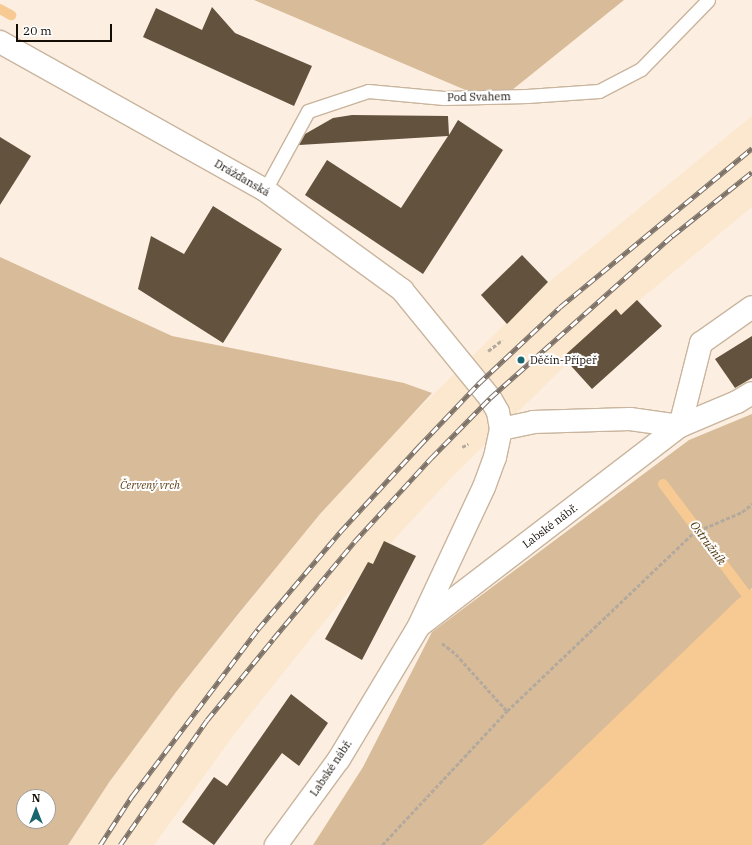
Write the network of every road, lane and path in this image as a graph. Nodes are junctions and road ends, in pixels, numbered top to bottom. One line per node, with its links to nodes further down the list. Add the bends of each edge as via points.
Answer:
1 (708, 0): 3 (lane, Pod Svahem, via 641,69 598,91 444,98 368,91 308,111)
2 (0, 42): 3 (street, Drážďanská)
3 (265, 190): 5 (street, Drážďanská, via 402,290)
4 (752, 307): 7 (street, via 701,343)
5 (452, 354): 8 (street, Labské nábř., via 490,398 498,412)
6 (752, 393): 7 (street, Labské nábř.)
7 (680, 426): 8 (street, via 630,419 533,422); 10 (street, Labské nábř.)
8 (500, 429): 10 (street, Labské nábř., via 495,457 484,487)
9 (752, 504): 12 (path, via 742,512 694,533)
10 (419, 626): 13 (street, Labské nábř., via 339,759)
11 (456, 654): 12 (path)
12 (507, 711): 14 (path)
13 (276, 845)
14 (382, 845)

